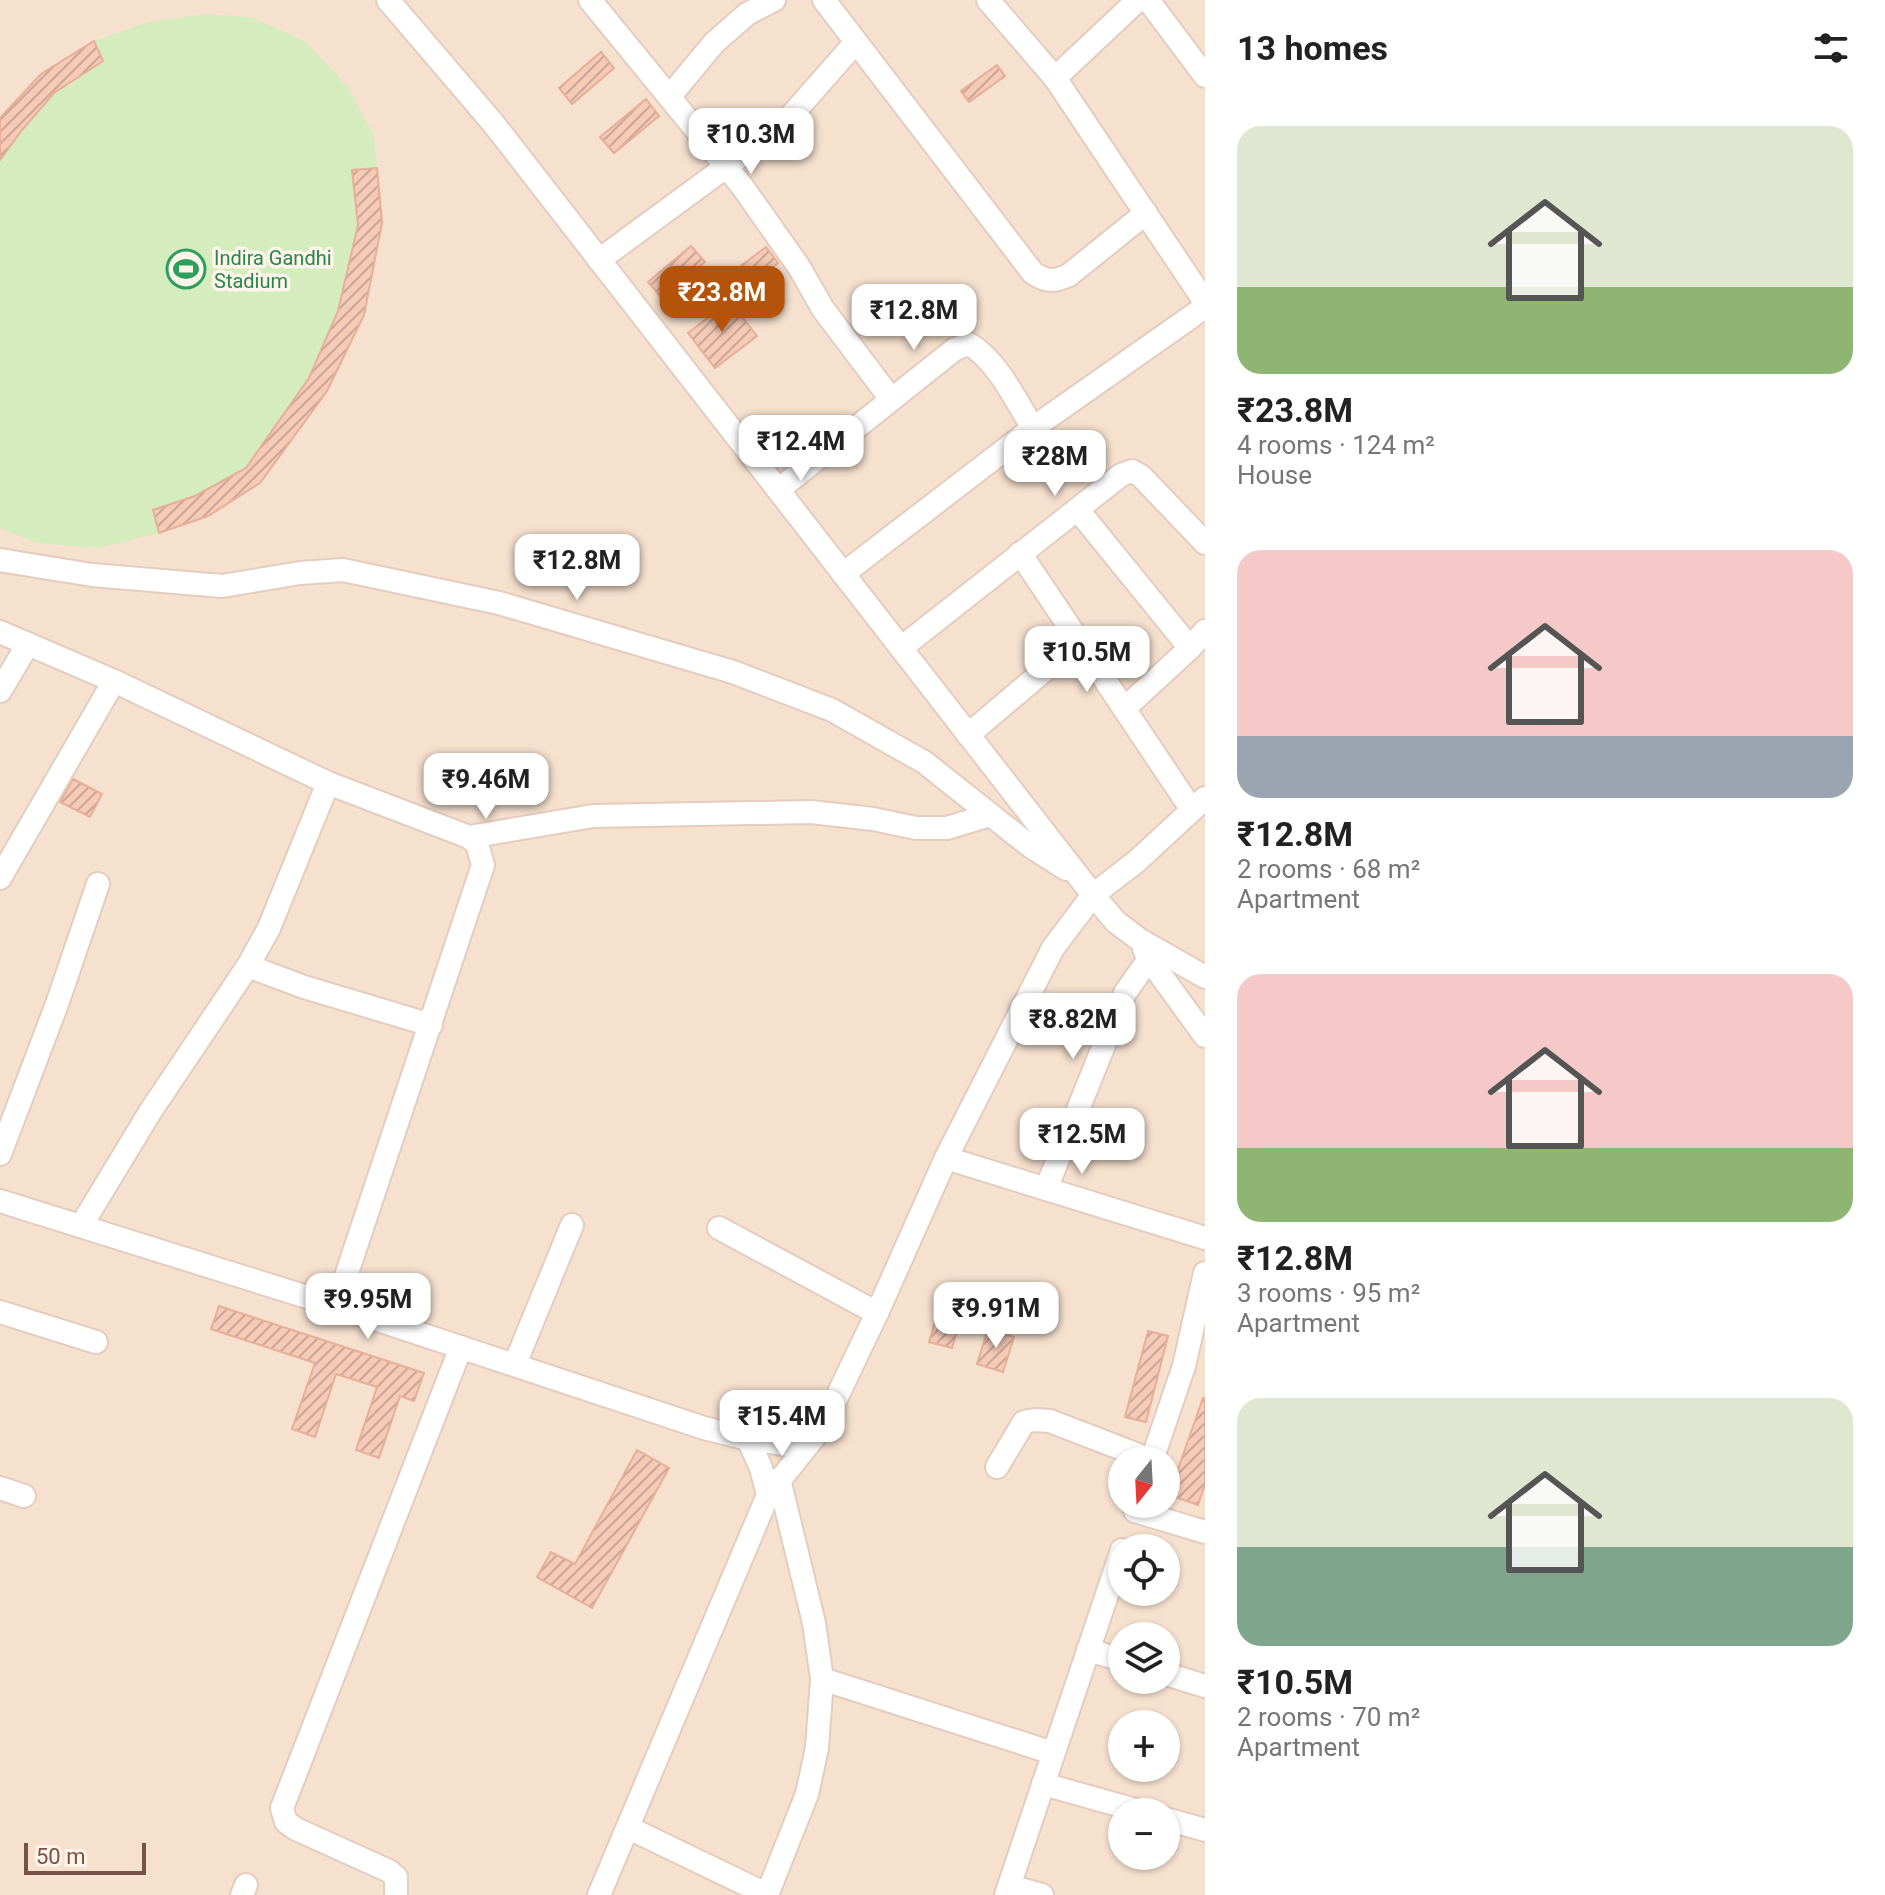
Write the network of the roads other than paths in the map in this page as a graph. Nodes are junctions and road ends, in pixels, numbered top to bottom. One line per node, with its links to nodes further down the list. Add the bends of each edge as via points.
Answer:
1 (388, 0): 14 (street, via 493,123)
2 (590, 0): 11 (street)
3 (774, 0): 11 (street, via 725,33)
4 (824, 0): 8 (street)
5 (988, 0): 10 (street)
6 (1138, 0): 10 (street)
7 (1148, 0): 9 (street)
8 (856, 42): 12 (street, via 783,125); 13 (street, via 1033,273 1046,281 1069,275)
9 (1205, 76)
10 (1055, 78): 13 (street)
11 (670, 96): 12 (street)
12 (724, 166): 14 (street); 16 (street)
13 (1146, 213): 15 (street)
14 (599, 260): 18 (street)
15 (1205, 304): 17 (street)
16 (891, 399): 17 (street, via 969,344 994,369); 18 (street)
17 (1033, 428): 23 (street)
18 (778, 490): 23 (street)
19 (1078, 510): 20 (street, via 1132,471); 21 (street); 29 (street)
20 (1205, 543)
21 (1020, 553): 26 (street); 28 (street)
22 (0, 560): 36 (street, via 92,575 222,586 343,570 499,603 733,672 832,710 924,762)
23 (843, 574): 28 (street)
24 (1205, 631): 29 (street)
25 (0, 632): 27 (street)
26 (1079, 641): 32 (street); 33 (street)
27 (28, 644): 30 (street); 31 (street)
28 (901, 648): 33 (street)
29 (1190, 648): 32 (street)
30 (114, 681): 34 (street); 38 (street)
31 (0, 691)
32 (1125, 708): 35 (street)
33 (968, 735): 40 (street)
34 (328, 783): 37 (street); 42 (street, via 269,928)
35 (1199, 804): 40 (street, via 1137,861)
36 (990, 815): 37 (street, via 947,828 811,812 593,816); 40 (street)
37 (469, 837): 44 (street, via 477,844 483,865)
38 (0, 878)
39 (98, 884): 46 (street)
40 (1087, 887): 41 (street); 47 (street)
41 (1145, 949): 43 (street); 45 (street); 48 (street)
42 (248, 966): 44 (street); 51 (street)
43 (1205, 977)
44 (431, 1025): 55 (street)
45 (1205, 1036)
46 (0, 1154)
47 (946, 1158): 48 (street); 57 (street)
48 (1046, 1189): 53 (street)
49 (0, 1201): 51 (street)
50 (572, 1225): 60 (street)
51 (81, 1226): 55 (street)
52 (719, 1228): 57 (street)
53 (1205, 1238)
54 (1205, 1273): 63 (street, via 1184,1366)
55 (336, 1306): 59 (street)
56 (0, 1312): 58 (street)
57 (877, 1313): 64 (street, via 823,1426)
58 (96, 1342)
59 (461, 1347): 60 (street); 84 (street, via 282,1808 286,1822 296,1829 389,1871 396,1877)
60 (515, 1364): 61 (street)
61 (748, 1439): 64 (street); 66 (street)
62 (1115, 1446): 65 (street, via 1034,1420 1024,1422)
63 (1157, 1446)
64 (804, 1447): 66 (street)
65 (997, 1467)
66 (773, 1487): 75 (street, via 814,1623); 81 (street)
67 (0, 1488): 68 (street)
68 (24, 1496)
69 (1165, 1518): 70 (street)
70 (1205, 1532)
71 (1108, 1591): 72 (street)
72 (1088, 1650): 73 (street); 77 (street)
73 (1108, 1656)
74 (1180, 1678): 76 (street)
75 (822, 1679): 77 (street); 86 (street, via 807,1794)
76 (1205, 1686)
77 (1053, 1753): 78 (street)
78 (1043, 1784): 79 (street); 83 (street)
79 (1108, 1802)
80 (1180, 1823): 82 (street)
81 (629, 1828): 85 (street); 86 (street)
82 (1205, 1830)
83 (1007, 1890): 87 (street)
84 (396, 1895)
85 (599, 1895)
86 (768, 1895)
87 (1042, 1895)

